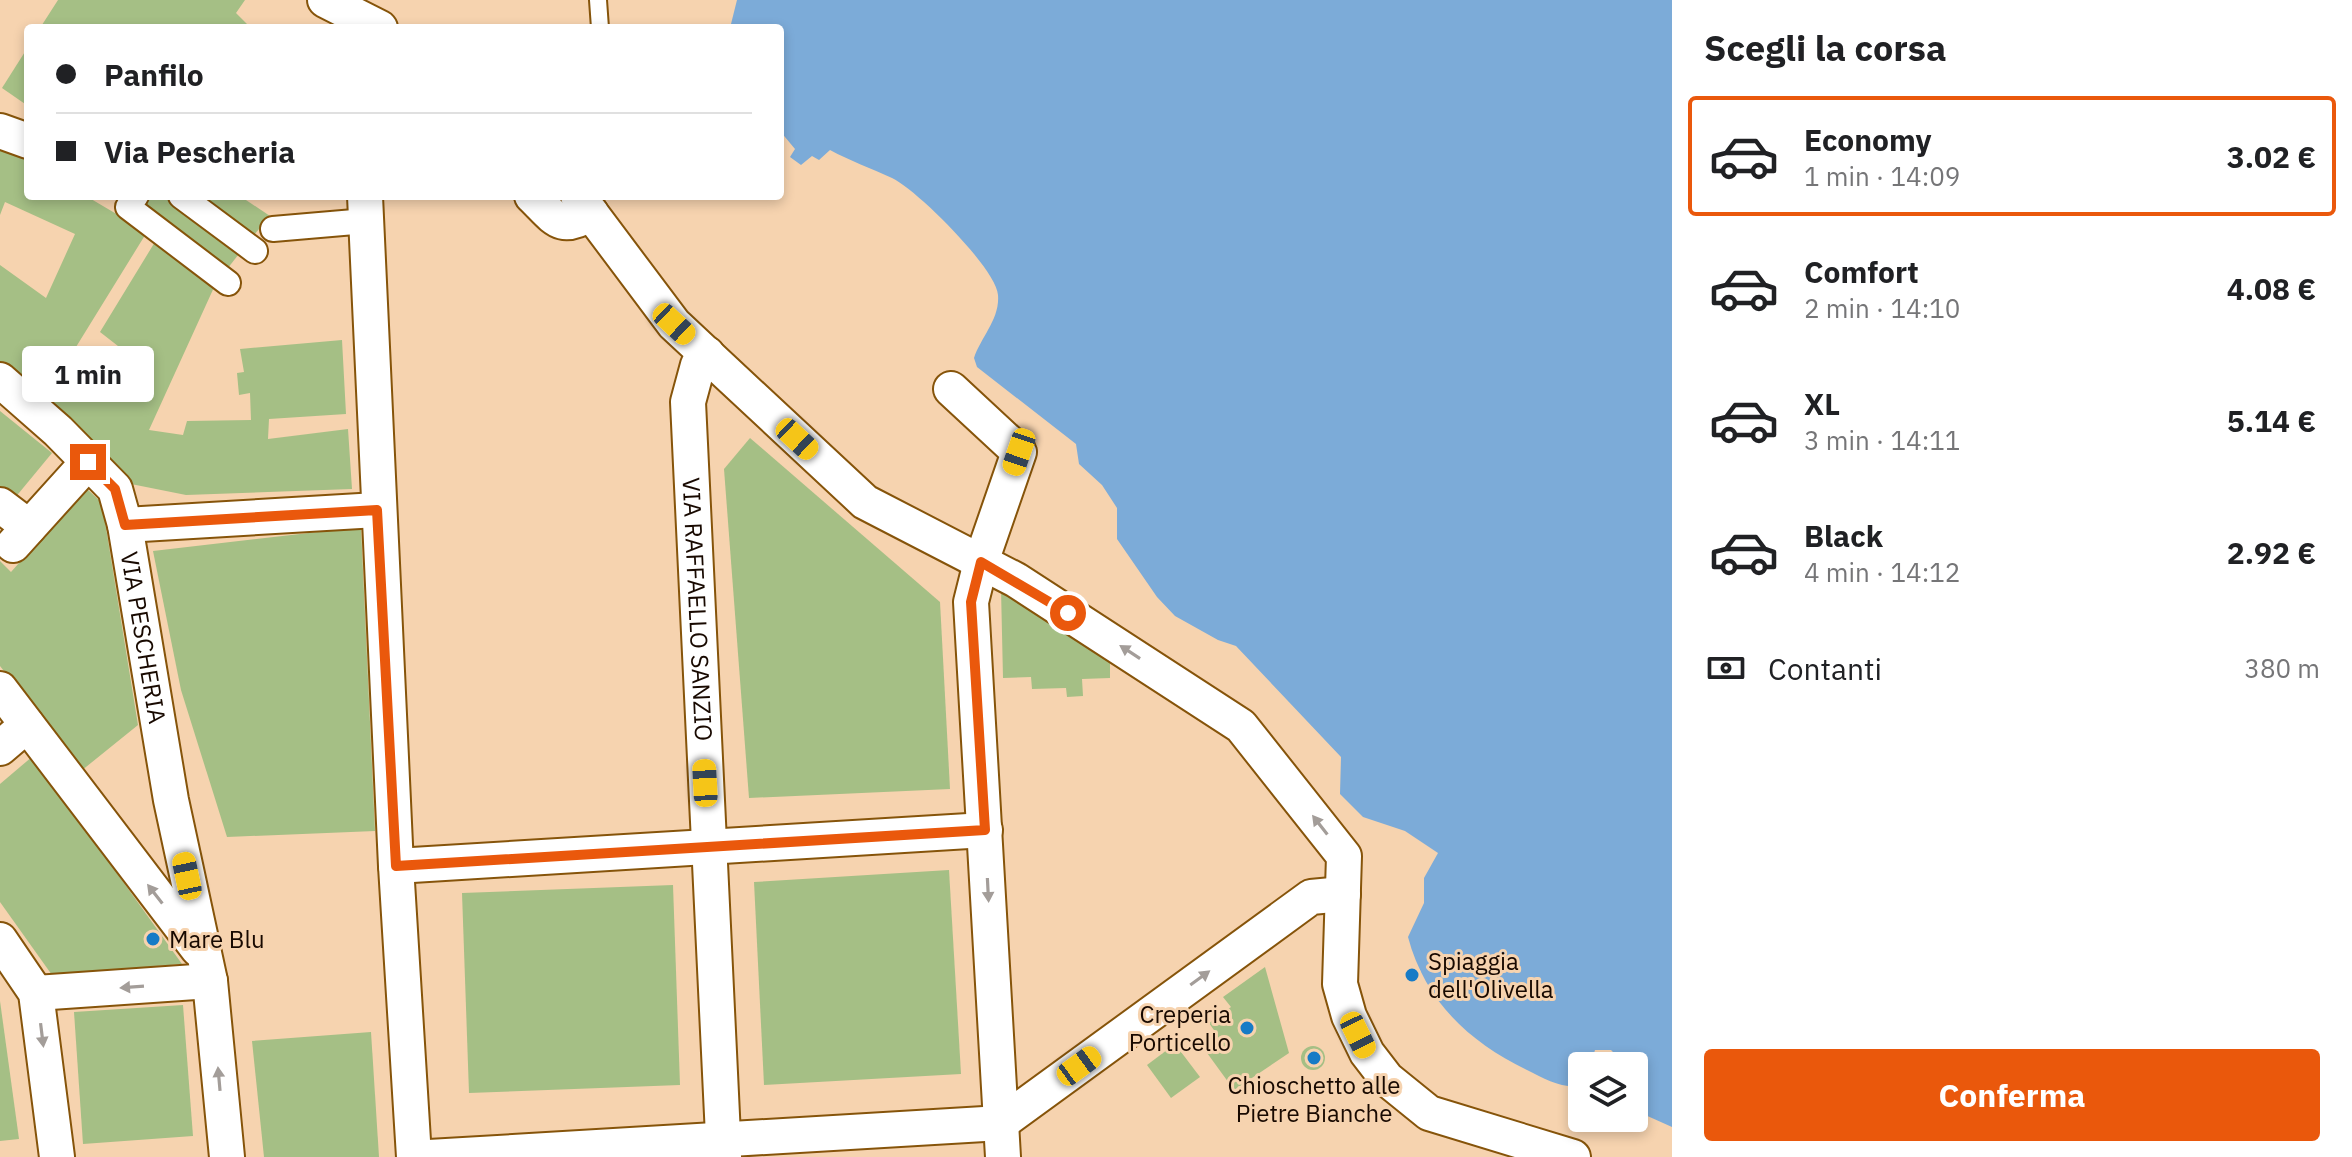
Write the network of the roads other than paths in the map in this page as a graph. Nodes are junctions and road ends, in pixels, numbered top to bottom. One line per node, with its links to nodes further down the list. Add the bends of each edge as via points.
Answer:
1 (325, 0): 3 (street)
2 (598, 0): 4 (lane)
3 (372, 24)
4 (600, 24)
5 (0, 131): 6 (street)
6 (24, 140)
7 (126, 200): 14 (street)
8 (186, 200): 13 (street)
9 (537, 200): 10 (street, via 572,225)
10 (585, 205): 15 (street, via 661,309)
11 (365, 209): 12 (street); 20 (street)
12 (273, 229)
13 (255, 251)
14 (228, 283)
15 (707, 354): 22 (street, via 865,502); 29 (street, VIA RAFFAELLO SANZIO, via 698,365 688,402)
16 (0, 380): 18 (street, VIA PESCHERIA)
17 (951, 389): 22 (street, via 1019,452)
18 (88, 462): 19 (street, via 21,536); 21 (street, VIA PESCHERIA, via 115,489)
19 (0, 505)
20 (377, 510): 21 (street); 30 (street)
21 (125, 525): 26 (street, VIA PESCHERIA)
22 (981, 562): 27 (street, via 971,602); 31 (street, one-way to 22, via 1344,856 1241,726)
23 (0, 689): 24 (street)
24 (27, 725): 25 (street); 28 (street)
25 (0, 748)
26 (171, 800): 28 (street, via 168,830 156,846 126,849); 33 (street, VIA PESCHERIA)
27 (985, 830): 29 (street); 35 (street, one-way to 35)
28 (110, 835): 33 (street, one-way to 28)
29 (708, 846): 30 (street); 36 (street, VIA RAFFAELLO SANZIO)
30 (396, 866): 40 (street)
31 (1343, 894): 35 (street, one-way to 31, via 1311,897); 37 (street, via 1340,984 1367,1053 1387,1079 1429,1113)
32 (0, 940): 34 (street)
33 (206, 969): 34 (street, one-way to 34); 39 (street, VIA PESCHERIA, one-way to 33)
34 (36, 993): 38 (street, one-way to 38)
35 (1001, 1123): 36 (street); 42 (street)
36 (724, 1148): 41 (street)
37 (1569, 1156)
38 (57, 1157)
39 (227, 1157)
40 (414, 1157)
41 (429, 1157)
42 (1003, 1157)

